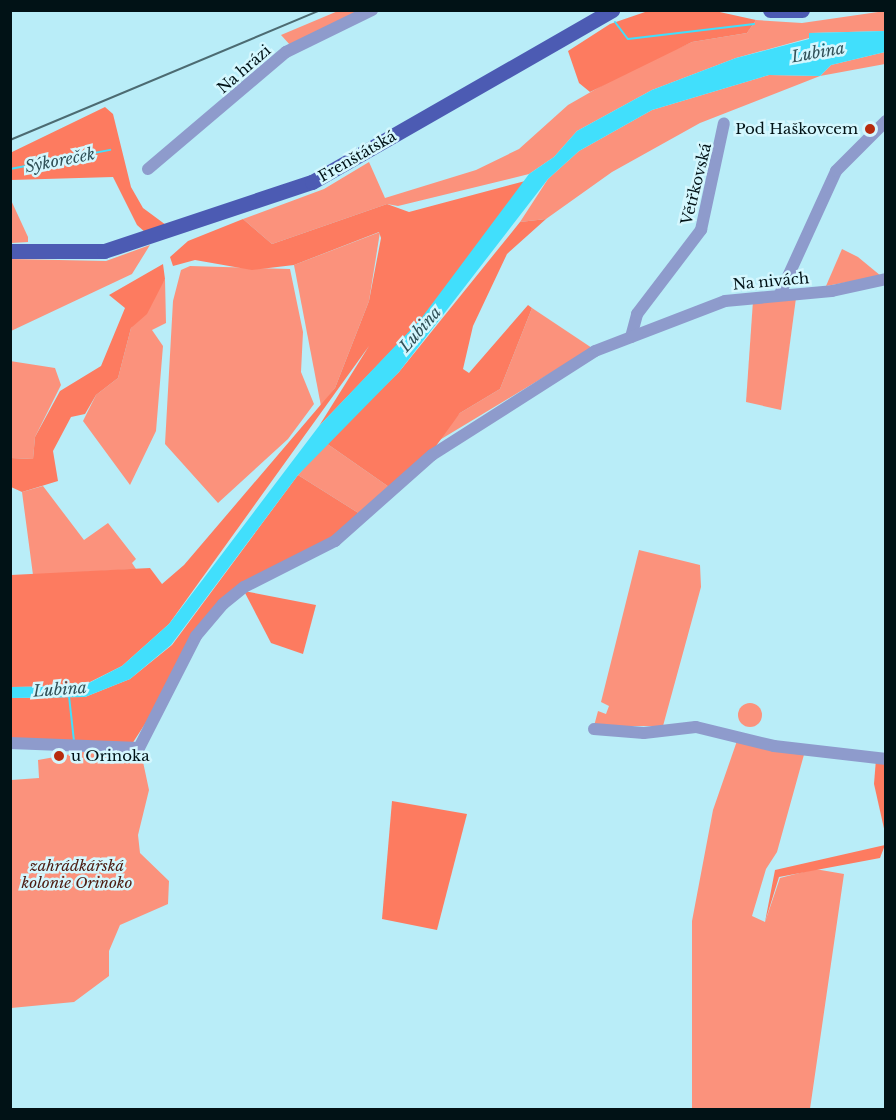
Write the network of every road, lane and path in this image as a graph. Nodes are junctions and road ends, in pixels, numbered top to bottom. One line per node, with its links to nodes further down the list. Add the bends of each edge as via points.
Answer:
1 (372, 10): 7 (street, Na hrázi, via 286,52)
2 (770, 10): 3 (main road)
3 (802, 10)
4 (609, 12): 8 (main road, Frenštátská, via 327,175 95,252)
5 (885, 122): 10 (street, via 836,171)
6 (724, 123): 11 (street, Větřkovská, via 701,230 637,314)
7 (148, 169)
8 (10, 251)
9 (885, 279): 10 (street, Na nivách)
10 (780, 294): 11 (street, Na nivách, via 725,300)
11 (632, 337): 13 (street, Na nivách, via 595,351 432,455 335,541 244,587 223,604 196,636 139,748)
12 (594, 729): 14 (street, via 644,733 696,727 774,746)
13 (10, 743)
14 (885, 759)

